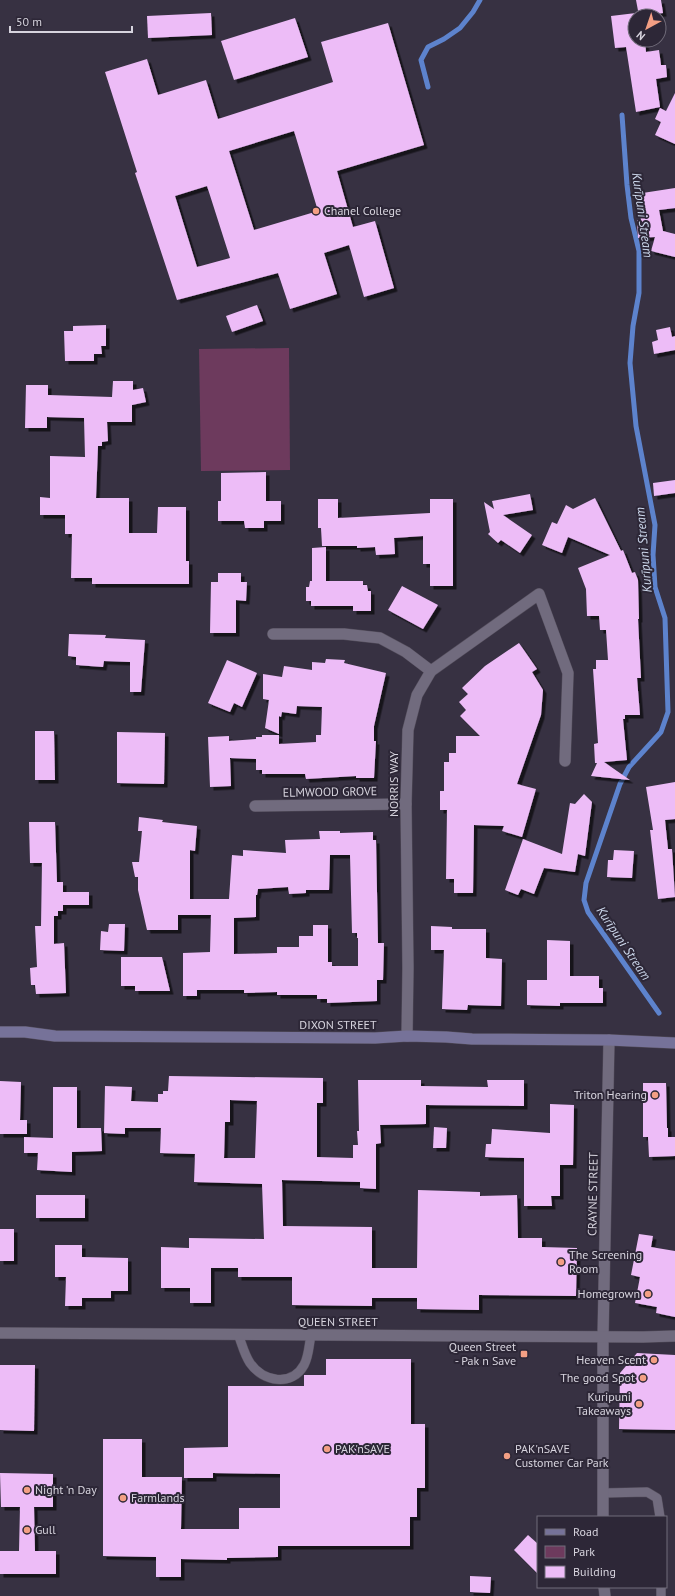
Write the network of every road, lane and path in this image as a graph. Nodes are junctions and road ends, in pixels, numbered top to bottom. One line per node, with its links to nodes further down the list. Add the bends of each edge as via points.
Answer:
1 (273, 634): 2 (street, via 344,634 380,638 406,652)
2 (431, 671): 3 (street, NORRIS WAY, via 539,594 568,673); 4 (street, NORRIS WAY, via 417,695 408,730)
3 (565, 761)
4 (406, 804): 5 (street, ELMWOOD GROVE); 7 (street, NORRIS WAY)
5 (255, 806)
6 (0, 1032): 7 (main road, DIXON STREET, via 55,1036)
7 (407, 1036): 8 (main road, DIXON STREET)
8 (609, 1040): 9 (main road, DIXON STREET); 13 (street, CRAYNE STREET)
9 (675, 1043)
10 (0, 1333): 11 (street, QUEEN STREET)
11 (238, 1334): 12 (street, QUEEN STREET); 12 (lane, via 250,1364 262,1375 280,1380 294,1376 305,1364)
12 (311, 1335): 13 (street, QUEEN STREET)
13 (603, 1336): 14 (street, QUEEN STREET); 15 (street, CRAYNE STREET)
14 (675, 1336)
15 (604, 1493): 16 (street, CRAYNE STREET); 17 (lane, via 647,1492 657,1498)
16 (603, 1516)
17 (660, 1516)

